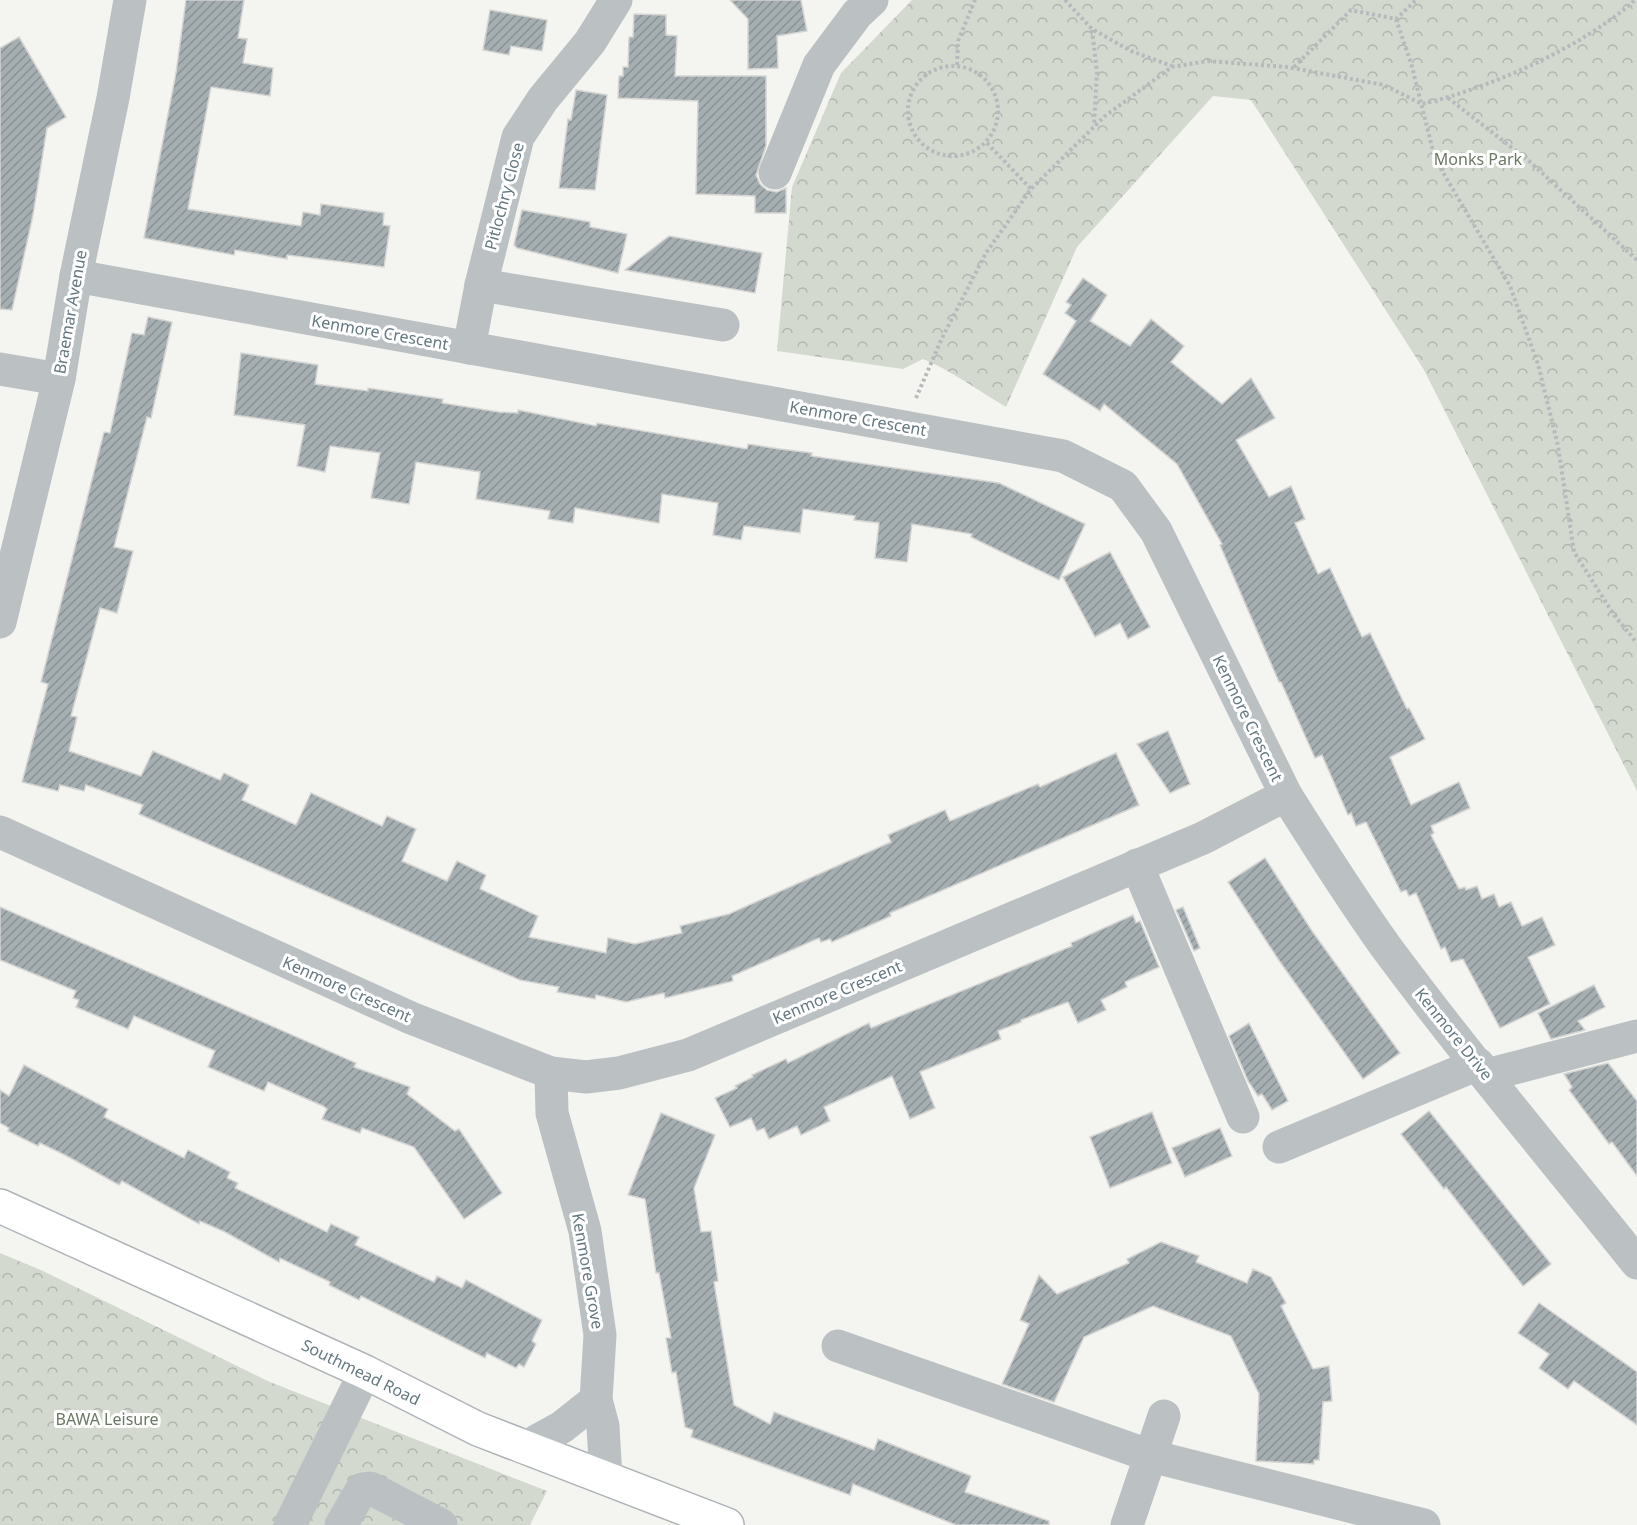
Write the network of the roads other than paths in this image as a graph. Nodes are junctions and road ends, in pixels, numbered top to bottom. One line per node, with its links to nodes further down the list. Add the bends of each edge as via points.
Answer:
1 (130, 0): 5 (street, Braemar Avenue)
2 (616, 0): 6 (street, Pitlochry Close, via 590,42 543,99 518,137)
3 (857, 5): 4 (street, via 819,65)
4 (774, 173)
5 (76, 276): 8 (street, Kenmore Crescent); 10 (street, Braemar Avenue)
6 (481, 285): 7 (street); 8 (street, Pitlochry Close)
7 (723, 325)
8 (470, 348): 12 (street, Kenmore Crescent, via 1063,456 1123,486 1156,531)
9 (0, 369): 10 (street)
10 (59, 379): 11 (street, Braemar Avenue)
11 (0, 622)
12 (1286, 795): 14 (street, Kenmore Crescent, via 1203,838); 16 (street, Kenmore Drive, via 1384,944)
13 (0, 832): 17 (street, Kenmore Crescent, via 411,1018)
14 (1137, 865): 17 (street, Kenmore Crescent, via 688,1054 619,1073 586,1077); 18 (street)
15 (1637, 1036): 16 (street)
16 (1482, 1070): 19 (street); 21 (street, Kenmore Drive)
17 (551, 1073): 24 (street, Kenmore Grove, via 552,1113 585,1231 598,1323)
18 (1243, 1117)
19 (1279, 1147)
20 (0, 1206): 23 (main road, Southmead Road)
21 (1637, 1263)
22 (838, 1346): 27 (street)
23 (365, 1372): 26 (main road, Southmead Road); 30 (street)
24 (596, 1400): 26 (street, via 562,1427); 28 (street, Kenmore Grove, via 603,1426)
25 (1164, 1416): 27 (street)
26 (524, 1448): 28 (main road, Southmead Road)
27 (1151, 1456): 34 (street); 35 (street)
28 (606, 1479): 29 (main road, Southmead Road)
29 (694, 1520): 33 (main road, Southmead Road)
30 (290, 1525)
31 (341, 1525): 32 (street, via 362,1490 370,1488)
32 (441, 1525)
33 (727, 1525)
34 (1127, 1525)
35 (1424, 1525)

